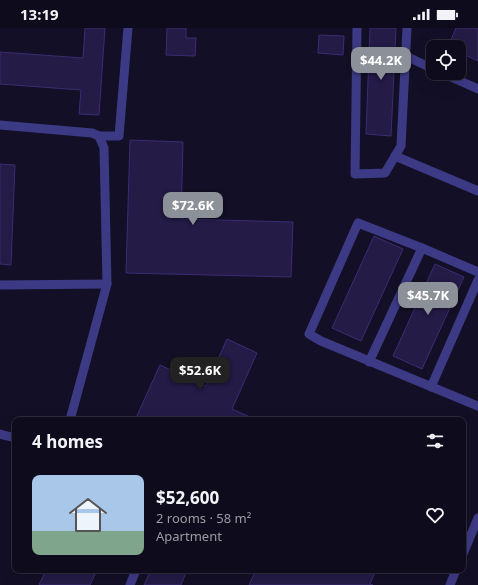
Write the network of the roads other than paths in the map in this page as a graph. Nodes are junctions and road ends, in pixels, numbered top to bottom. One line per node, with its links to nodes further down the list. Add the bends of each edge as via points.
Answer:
1 (128, 28): 9 (lane, via 119,136)
2 (357, 28): 10 (lane, via 355,174 386,173)
3 (407, 28): 4 (lane)
4 (406, 56): 5 (lane); 10 (lane, via 401,146)
5 (426, 66)
6 (458, 80): 7 (lane)
7 (478, 89)
8 (0, 125): 9 (lane, via 92,133)
9 (99, 136): 15 (lane, via 104,148)
10 (395, 156): 11 (lane)
11 (478, 190)
12 (422, 248): 13 (lane); 17 (lane); 17 (lane, via 358,223 309,334)
13 (478, 272)
14 (478, 280): 18 (lane)
15 (107, 284): 16 (lane); 20 (lane)
16 (0, 285)
17 (370, 362): 18 (lane)
18 (431, 387): 19 (lane)
19 (478, 406)
20 (71, 417)
21 (0, 434): 22 (lane)
22 (12, 437)
23 (478, 518): 24 (lane)
24 (466, 547)
25 (135, 573): 27 (lane)
26 (455, 573): 28 (lane)
27 (130, 585)
28 (450, 585)

